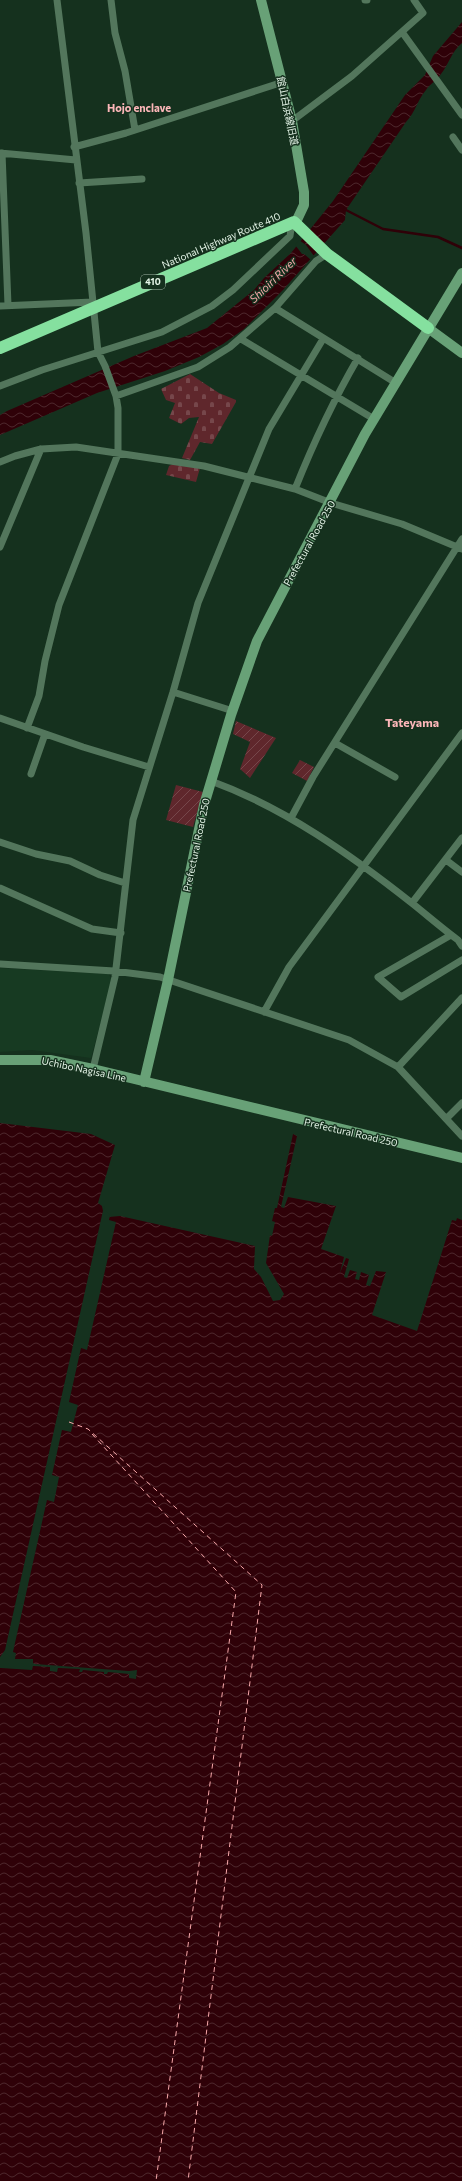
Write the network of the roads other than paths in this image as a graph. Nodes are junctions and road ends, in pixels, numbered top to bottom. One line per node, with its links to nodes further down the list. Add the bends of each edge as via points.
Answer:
1 (57, 0): 11 (street)
2 (111, 0): 9 (street, via 115,33 125,71)
3 (261, 0): 6 (main road, 館山白浜線旧道)
4 (414, 0): 5 (street, via 423,13)
5 (402, 32): 7 (street); 8 (street, via 352,76)
6 (283, 82): 8 (main road, 館山白浜線旧道); 9 (street)
7 (462, 115)
8 (292, 121): 17 (main road, 館山白浜線旧道, via 304,200)
9 (135, 130): 11 (street)
10 (453, 137): 12 (street)
11 (74, 147): 14 (street)
12 (462, 150)
13 (1, 153): 14 (street); 22 (street)
14 (76, 160): 16 (street)
15 (142, 179): 16 (street)
16 (79, 183): 20 (street)
17 (298, 225): 18 (highway); 20 (highway, National Highway Route 410 / 410); 28 (street, via 290,236 233,290 212,306 162,332)
18 (324, 251): 23 (street); 24 (highway)
19 (462, 273): 24 (main road, Prefectural Road 250)
20 (93, 304): 22 (street); 27 (highway, National Highway Route 410 / 410); 28 (street)
21 (0, 306): 22 (street)
22 (8, 306)
23 (275, 308): 25 (street); 26 (street)
24 (428, 328): 29 (main road); 32 (main road, Prefectural Road 250)
25 (323, 338): 30 (street); 31 (street)
26 (241, 339): 31 (street); 34 (street, via 198,367)
27 (0, 348)
28 (98, 352): 33 (street); 34 (street)
29 (462, 353)
30 (358, 358): 32 (street); 35 (street)
31 (300, 376): 35 (street); 40 (street, via 269,429)
32 (396, 383): 36 (main road, Prefectural Road 250)
33 (0, 386)
34 (115, 394): 38 (street, via 118,408)
35 (336, 396): 36 (street); 41 (street)
36 (374, 419): 42 (main road, Prefectural Road 250)
37 (41, 449): 38 (street, via 76,447); 39 (street); 44 (street)
38 (118, 454): 40 (street, via 204,466); 49 (street, via 59,605 39,696)
39 (0, 462)
40 (252, 477): 41 (street); 46 (street, via 198,603)
41 (295, 489): 42 (street)
42 (331, 503): 45 (street, via 402,524); 47 (main road, Prefectural Road 250, via 263,628)
43 (462, 539): 45 (street)
44 (0, 547)
45 (460, 547): 52 (street)
46 (173, 692): 47 (street); 53 (street)
47 (232, 711): 56 (main road, Prefectural Road 250)
48 (0, 718): 49 (street)
49 (27, 728): 51 (street)
50 (462, 733): 61 (street)
51 (45, 734): 53 (street); 54 (street)
52 (335, 743): 55 (street); 57 (street)
53 (149, 767): 63 (street, via 133,820)
54 (31, 774)
55 (395, 777)
56 (211, 781): 57 (street, via 247,794); 72 (main road, Prefectural Road 250)
57 (291, 818): 61 (street)
58 (0, 842): 63 (street, via 36,854 70,861)
59 (461, 842): 60 (street)
60 (446, 860): 62 (street); 65 (street)
61 (363, 867): 65 (street); 74 (street, via 289,968)
62 (462, 872)
63 (125, 883): 66 (street)
64 (0, 888): 66 (street, via 92,929)
65 (412, 903): 67 (street)
66 (121, 933): 71 (street)
67 (451, 935): 68 (street); 69 (street, via 378,977 401,997)
68 (462, 946)
69 (462, 960)
70 (0, 964): 71 (street)
71 (114, 971): 72 (street); 77 (street, via 115,977)
72 (168, 980): 74 (street); 78 (main road, Prefectural Road 250)
73 (462, 998): 76 (street)
74 (264, 1012): 76 (street, via 349,1040)
75 (0, 1060): 77 (main road, Uchibo Nagisa Line, via 50,1060)
76 (398, 1067): 80 (street)
77 (94, 1069): 78 (main road, Uchibo Nagisa Line)
78 (144, 1082): 82 (main road, Prefectural Road 250)
79 (462, 1103): 80 (street)
80 (447, 1118): 81 (street)
81 (462, 1136)
82 (462, 1158)

